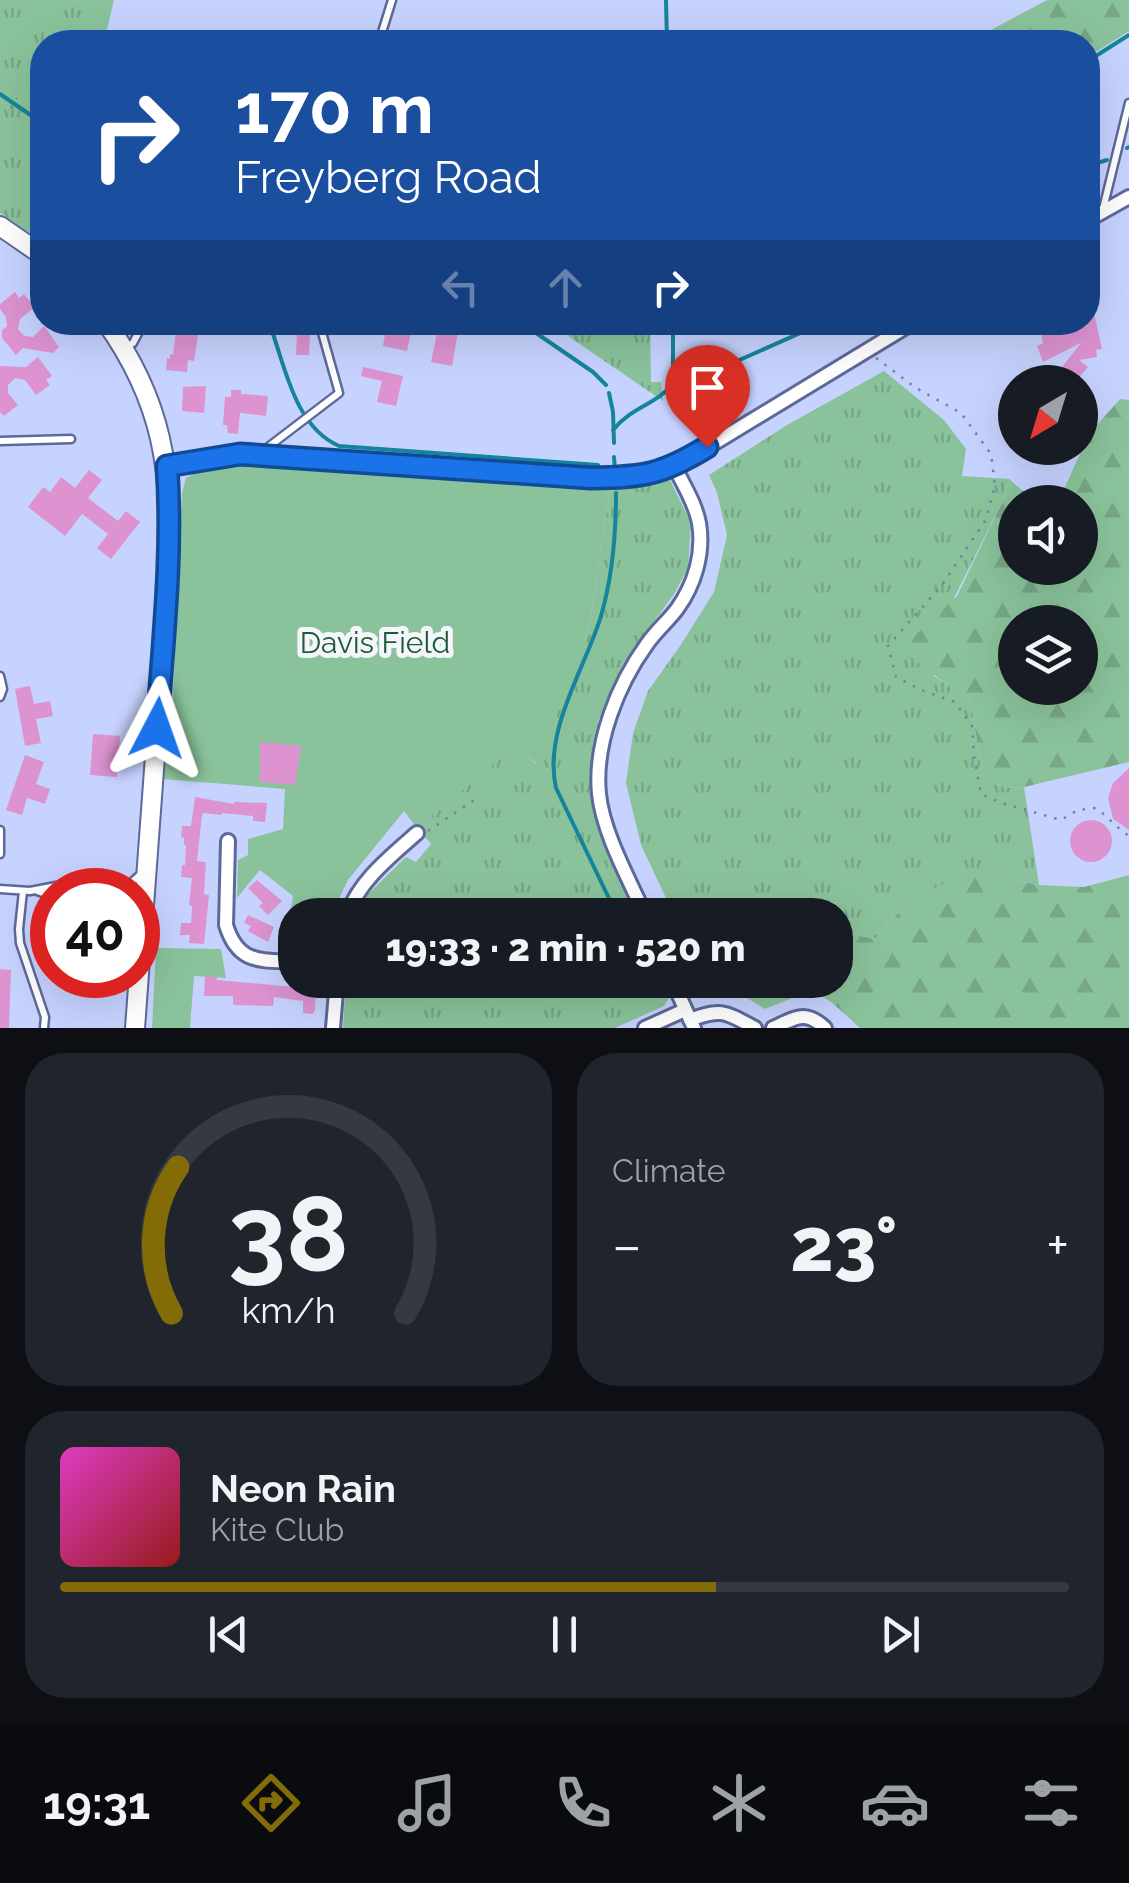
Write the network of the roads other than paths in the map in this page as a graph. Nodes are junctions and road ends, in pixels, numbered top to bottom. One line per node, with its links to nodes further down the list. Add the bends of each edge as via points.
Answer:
1 (392, 0): 2 (lane)
2 (383, 30)
3 (1129, 104): 5 (lane)
4 (1129, 196): 5 (street)
5 (1102, 212)
6 (0, 226): 7 (street)
7 (30, 247)
8 (115, 335): 12 (street)
9 (137, 335): 12 (lane)
10 (323, 335): 15 (lane, via 339,393)
11 (892, 335): 17 (street)
12 (124, 348): 16 (street, via 155,417)
13 (71, 439): 14 (lane)
14 (0, 442)
15 (258, 455): 16 (street); 17 (street, via 591,478)
16 (167, 466): 24 (street, via 169,566)
17 (675, 466): 29 (street, via 699,522 692,585 624,682 601,762 606,823)
18 (0, 676): 19 (lane)
19 (0, 698)
20 (0, 830): 23 (lane)
21 (417, 834): 28 (street)
22 (228, 841): 30 (street, via 230,938 247,957)
23 (0, 854)
24 (146, 866)
25 (0, 889): 26 (lane)
26 (23, 891): 27 (lane); 34 (lane, via 20,943)
27 (30, 891)
28 (355, 898)
29 (637, 898)
30 (278, 960)
31 (136, 998): 35 (street)
32 (336, 998): 36 (street)
33 (690, 1019): 37 (street); 38 (street, via 721,1012)
34 (44, 1028)
35 (135, 1028)
36 (333, 1028)
37 (645, 1028)
38 (754, 1028)
39 (773, 1028): 40 (street, via 804,1016)
40 (825, 1028)

